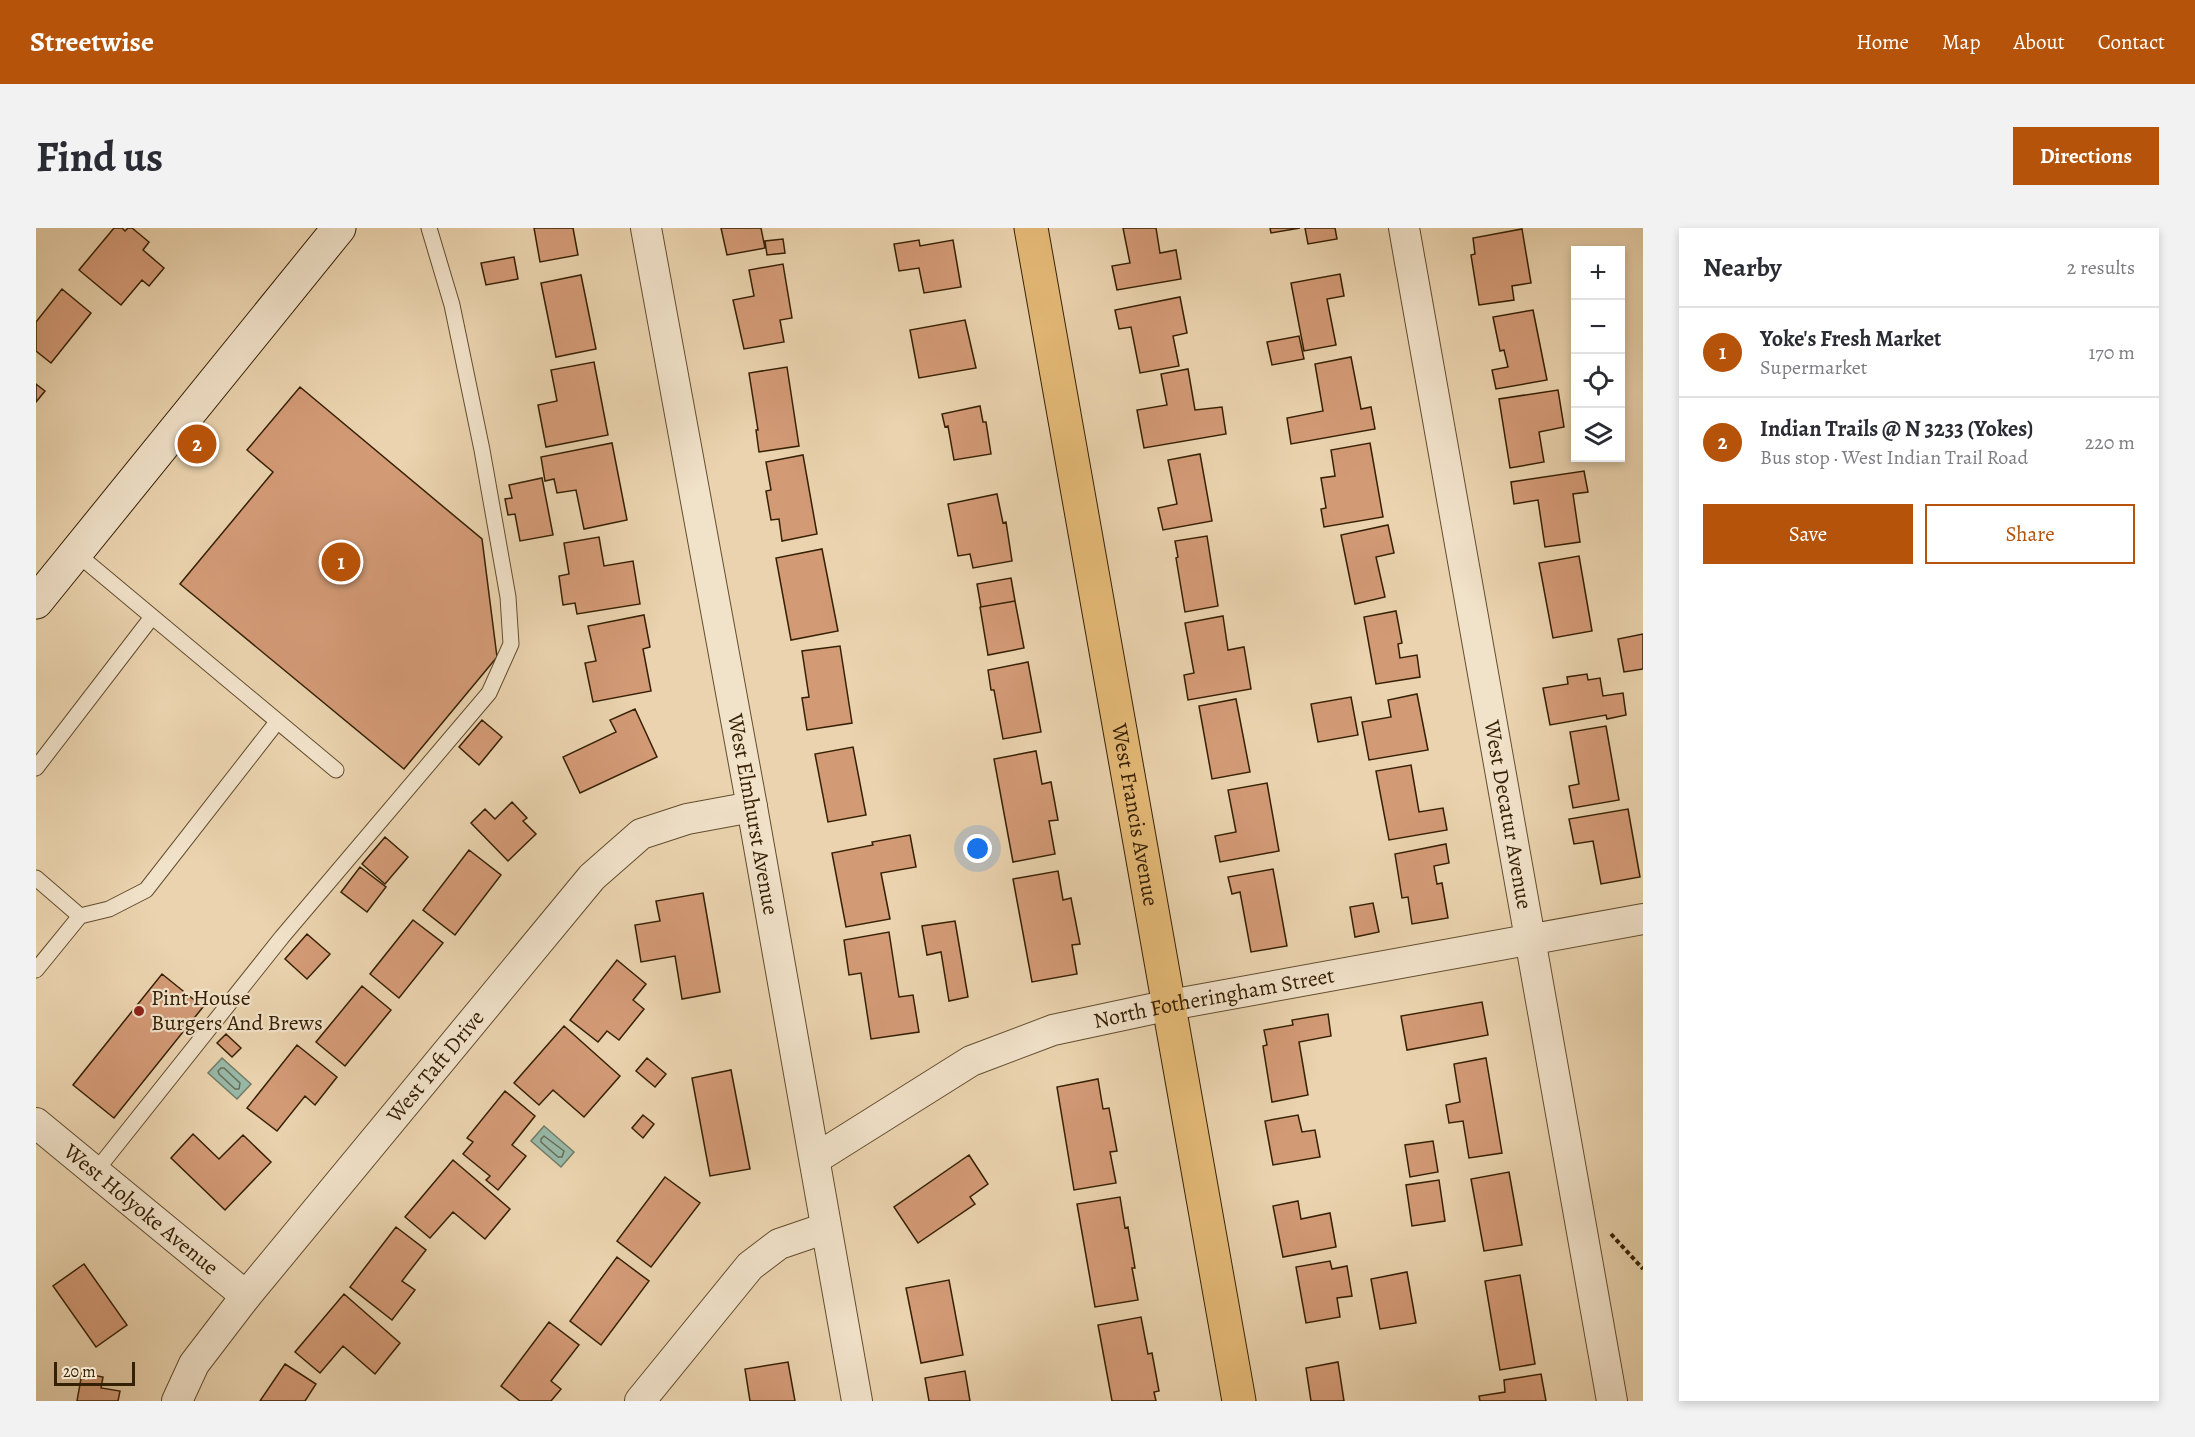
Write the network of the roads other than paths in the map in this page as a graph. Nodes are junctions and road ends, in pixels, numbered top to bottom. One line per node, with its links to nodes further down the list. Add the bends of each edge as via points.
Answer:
1 (339, 228): 6 (main road)
2 (429, 228): 21 (lane, via 452,305 482,450 508,597 511,644 489,693 282,937)
3 (646, 228): 12 (street, West Elmhurst Avenue)
4 (1031, 228): 18 (main road, West Francis Avenue)
5 (1404, 228): 16 (street, West Decatur Avenue)
6 (76, 553): 7 (main road); 8 (lane)
7 (36, 602)
8 (152, 617): 9 (lane); 10 (lane)
9 (277, 722): 11 (lane); 14 (lane, via 146,890 109,909)
10 (36, 768)
11 (336, 770)
12 (752, 807): 20 (street, West Elmhurst Avenue); 23 (street, West Taft Drive, via 687,819 641,834 592,877)
13 (36, 878): 14 (lane)
14 (80, 916): 17 (lane)
15 (1643, 920): 16 (street, North Fotheringham Street)
16 (1530, 939): 18 (street, North Fotheringham Street); 28 (street, West Decatur Avenue)
17 (36, 970)
18 (1170, 1005): 20 (street, North Fotheringham Street, via 1053,1030 971,1061); 27 (main road, West Francis Avenue)
19 (36, 1123): 21 (street, West Holyoke Avenue)
20 (815, 1159): 22 (street, West Elmhurst Avenue)
21 (95, 1172): 23 (street, West Holyoke Avenue)
22 (826, 1228): 25 (street, via 778,1244 750,1266); 26 (street, West Elmhurst Avenue)
23 (246, 1296): 24 (street, West Taft Drive, via 194,1364)
24 (177, 1401)
25 (640, 1401)
26 (856, 1401)
27 (1239, 1401)
28 (1612, 1401)

